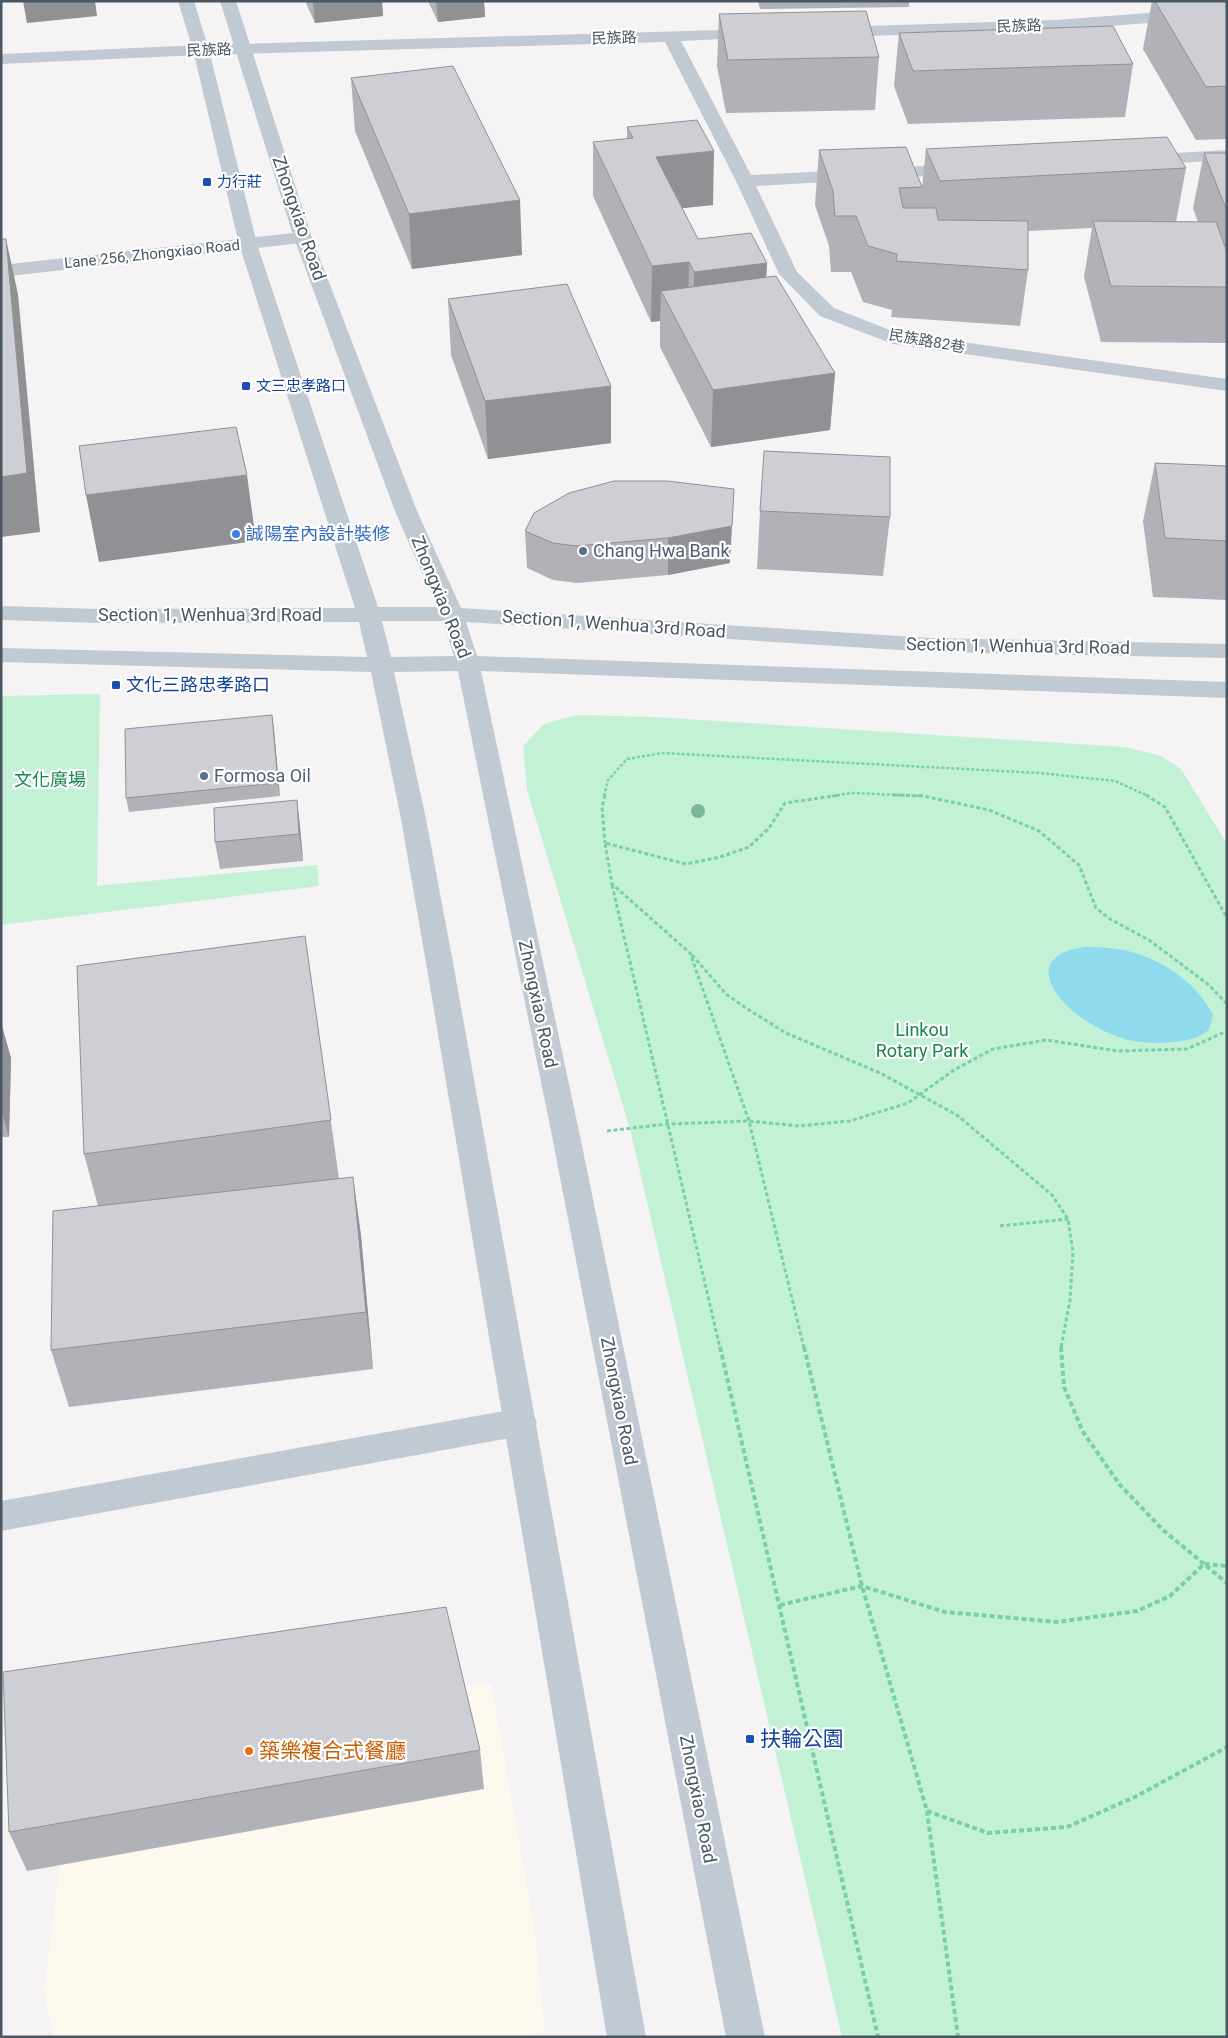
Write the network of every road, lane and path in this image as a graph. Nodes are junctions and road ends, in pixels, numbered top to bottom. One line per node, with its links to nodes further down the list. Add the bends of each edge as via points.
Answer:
1 (186, 1): 8 (street)
2 (228, 1): 7 (street, Zhongxiao Road)
3 (1227, 12): 4 (street, 民族路, via 1056,25)
4 (819, 32)
5 (770, 34): 6 (street, 民族路)
6 (671, 36): 7 (street, 民族路); 13 (street, 民族路82巷)
7 (244, 49): 8 (street, 民族路); 14 (street, Zhongxiao Road)
8 (201, 50): 9 (street, 民族路); 15 (street)
9 (1, 59)
10 (1227, 155): 11 (street)
11 (1128, 161)
12 (981, 168): 13 (street)
13 (745, 181): 17 (street, 民族路82巷, via 789,274 827,312 893,338)
14 (303, 238): 15 (street, Lane 256, Zhongxiao Road); 20 (street, Zhongxiao Road, via 406,510)
15 (248, 244): 16 (street, Lane 256, Zhongxiao Road); 19 (street)
16 (1, 270)
17 (1227, 385)
18 (1, 613): 19 (street, Section 1, Wenhua 3rd Road, via 99,616)
19 (369, 614): 20 (street, Section 1, Wenhua 3rd Road); 24 (street)
20 (452, 614): 21 (street, Section 1, Wenhua 3rd Road, via 930,645); 23 (street, Zhongxiao Road)
21 (1227, 651)
22 (1, 655): 24 (street, Section 1, Wenhua 3rd Road)
23 (468, 663): 24 (street, Section 1, Wenhua 3rd Road); 25 (street, Section 1, Wenhua 3rd Road); 35 (street, Zhongxiao Road)
24 (381, 666): 38 (street, via 412,814)
25 (1227, 690)
26 (604, 843): 27 (path); 28 (path, via 602,807 608,780 628,759 643,755 1039,773 1116,781 1165,807); 30 (path, via 686,864 748,847 769,828 785,803 852,793 924,796 990,810 1039,831 1079,865 1096,908 1149,940 1209,985)
27 (612, 884): 29 (path); 34 (path)
28 (1227, 918)
29 (690, 953): 32 (path, via 726,994 786,1033); 33 (path)
30 (1227, 1004)
31 (1227, 1031): 32 (path, via 1186,1049 1118,1051 1046,1040 993,1049 954,1070)
32 (921, 1094): 33 (path, via 908,1103 850,1121 799,1126); 36 (path, via 957,1115 1007,1156 1052,1195)
33 (749, 1121): 34 (path); 43 (path)
34 (668, 1124): 35 (path); 44 (path)
35 (566, 1136): 48 (street, Zhongxiao Road)
36 (1068, 1219): 37 (path); 40 (path, via 1073,1252 1070,1300 1060,1347 1064,1388 1083,1432 1120,1485 1163,1530)
37 (1000, 1226)
38 (521, 1422): 39 (street); 47 (street)
39 (1, 1516)
40 (1204, 1564): 41 (path); 42 (path); 43 (path, via 1170,1596 1137,1611 1057,1622 945,1612)
41 (1227, 1566)
42 (1227, 1584)
43 (862, 1586): 44 (path); 46 (path)
44 (780, 1605): 49 (path)
45 (1227, 1747): 46 (path, via 1135,1797 1067,1827 988,1834)
46 (927, 1811): 50 (path)
47 (627, 2037)
48 (746, 2037)
49 (878, 2037)
50 (958, 2037)

